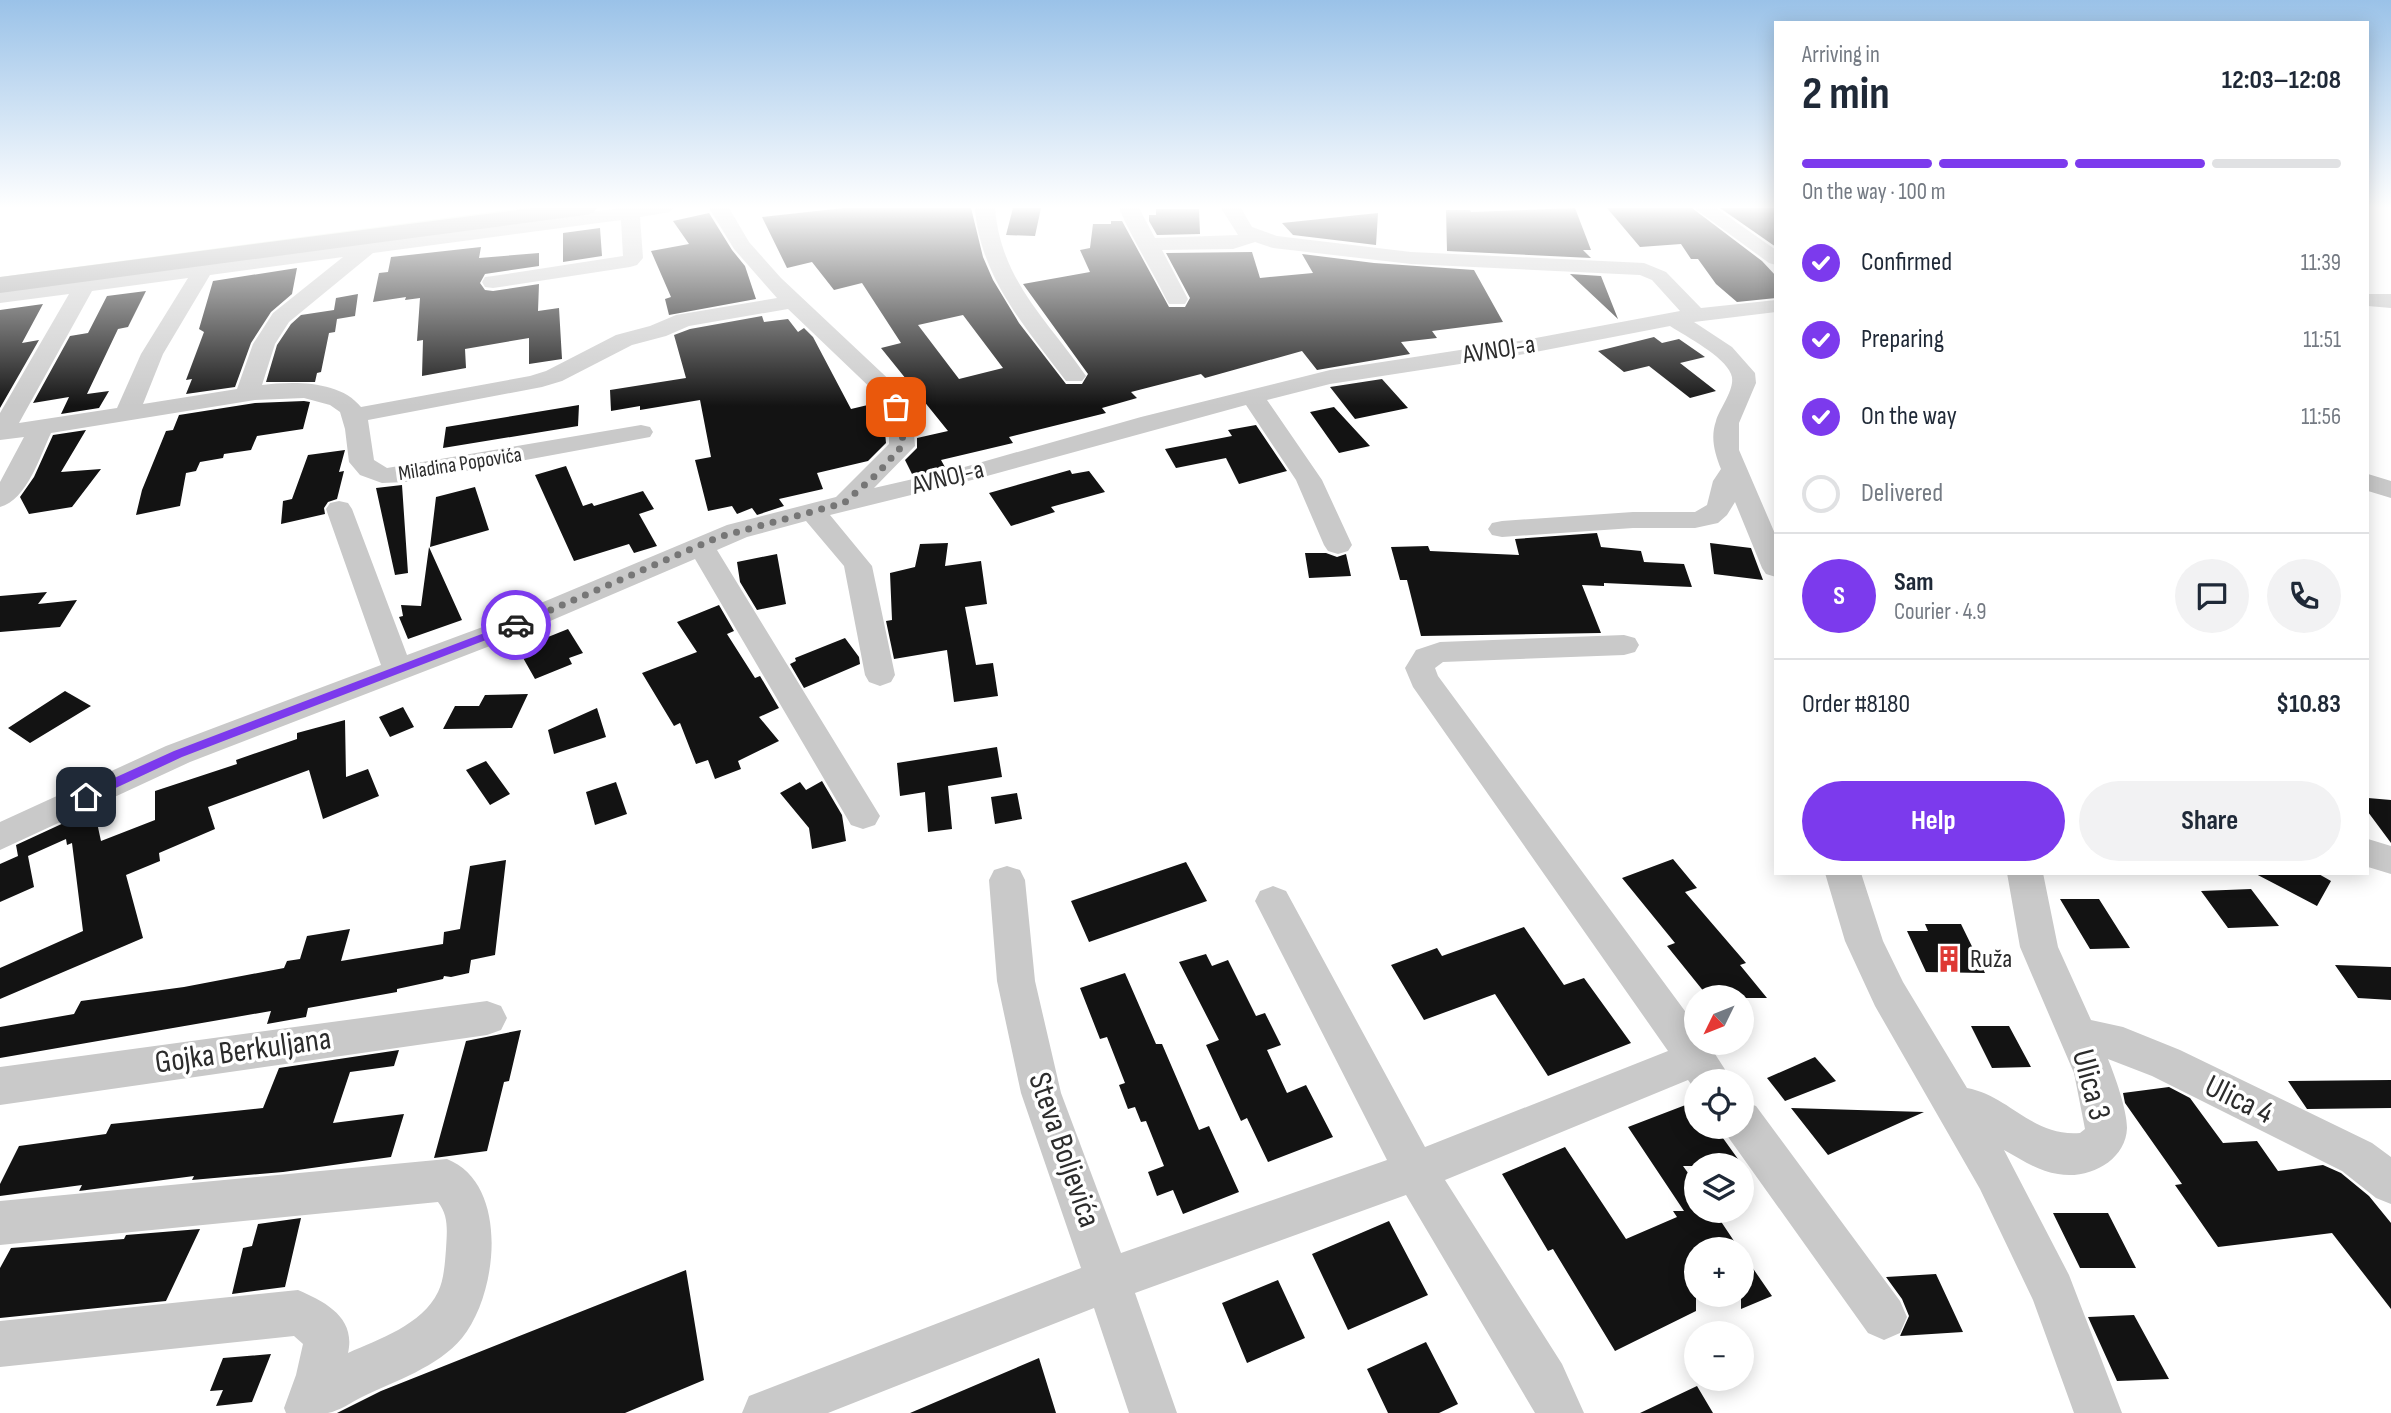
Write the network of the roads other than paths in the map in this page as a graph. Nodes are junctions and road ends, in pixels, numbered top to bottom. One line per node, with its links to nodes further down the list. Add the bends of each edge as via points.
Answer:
1 (84, 274): 11 (main road)
2 (174, 274): 12 (street)
3 (202, 274): 23 (street, via 152,354)
4 (335, 274): 21 (street, via 272,329)
5 (546, 274): 10 (street)
6 (767, 274): 17 (street)
7 (1003, 274): 20 (street)
8 (1164, 274): 14 (street)
9 (1656, 274): 19 (street)
10 (493, 282)
11 (0, 285)
12 (84, 286): 13 (street); 27 (street)
13 (0, 297)
14 (1177, 299)
15 (2369, 300): 16 (street)
16 (2391, 301)
17 (792, 302): 24 (street, via 684,320 624,340 534,383); 32 (street, via 890,393 901,420 902,446)
18 (1774, 306): 19 (street, AVNOJ-a)
19 (1685, 317): 22 (street, AVNOJ-a, via 1330,377); 28 (street, via 1743,373 1744,383 1727,423 1726,450)
20 (1074, 376)
21 (246, 396): 23 (street); 24 (street, via 316,392 346,404)
22 (1252, 396): 32 (street, AVNOJ-a); 37 (street, via 1309,480)
23 (127, 415): 25 (street)
24 (355, 415): 26 (street, Miladina Popovića, via 362,460 369,470 383,476)
25 (41, 427): 27 (street); 31 (street, via 14,482)
26 (641, 432)
27 (1, 433)
28 (1734, 470): 35 (street, via 1718,509 1708,517); 38 (street)
29 (2369, 482): 30 (street)
30 (2391, 490)
31 (0, 499)
32 (844, 503): 34 (street, AVNOJ-a)
33 (339, 509): 40 (street)
34 (815, 512): 36 (street, AVNOJ-a); 41 (street, via 830,537 858,566)
35 (1502, 529)
36 (700, 545): 40 (street, AVNOJ-a, via 573,602); 42 (street)
37 (1338, 545)
38 (1774, 563)
39 (1623, 645): 52 (street, via 1440,652 1427,657 1420,668)
40 (398, 671): 43 (street, AVNOJ-a, via 178,754)
41 (880, 675)
42 (863, 816)
43 (0, 837)
44 (2369, 853): 45 (street)
45 (2391, 860)
46 (1844, 875): 55 (street, via 1864,941 1889,994)
47 (2025, 875): 51 (street, Ulica 3, via 2039,947)
48 (1007, 880): 60 (street, Steva Boljevića, via 1016,981 1041,1093)
49 (1273, 901): 57 (street)
50 (486, 1018): 54 (street, Gojka Berkuljana)
51 (2078, 1035): 55 (street, Ulica 3, via 2094,1073 2106,1127 2096,1147 2074,1155 2045,1151 1972,1108); 58 (street, Ulica 4, via 2123,1045 2166,1063 2357,1157)
52 (1703, 1069)
53 (1684, 1077): 57 (street)
54 (0, 1086)
55 (1954, 1105): 67 (street, via 1995,1174 2053,1291)
56 (1754, 1138): 61 (street)
57 (1415, 1171): 60 (street); 66 (street, via 1545,1381)
58 (2391, 1183)
59 (0, 1223): 63 (street, via 447,1180 462,1196 469,1215 462,1292 450,1317 422,1344)
60 (1108, 1280): 64 (street); 65 (street, Steva Boljevića)
61 (1884, 1317)
62 (0, 1344): 63 (street, via 298,1313 316,1323 328,1339)
63 (309, 1405)
64 (766, 1413)
65 (1153, 1413)
66 (1560, 1413)
67 (2098, 1413)

